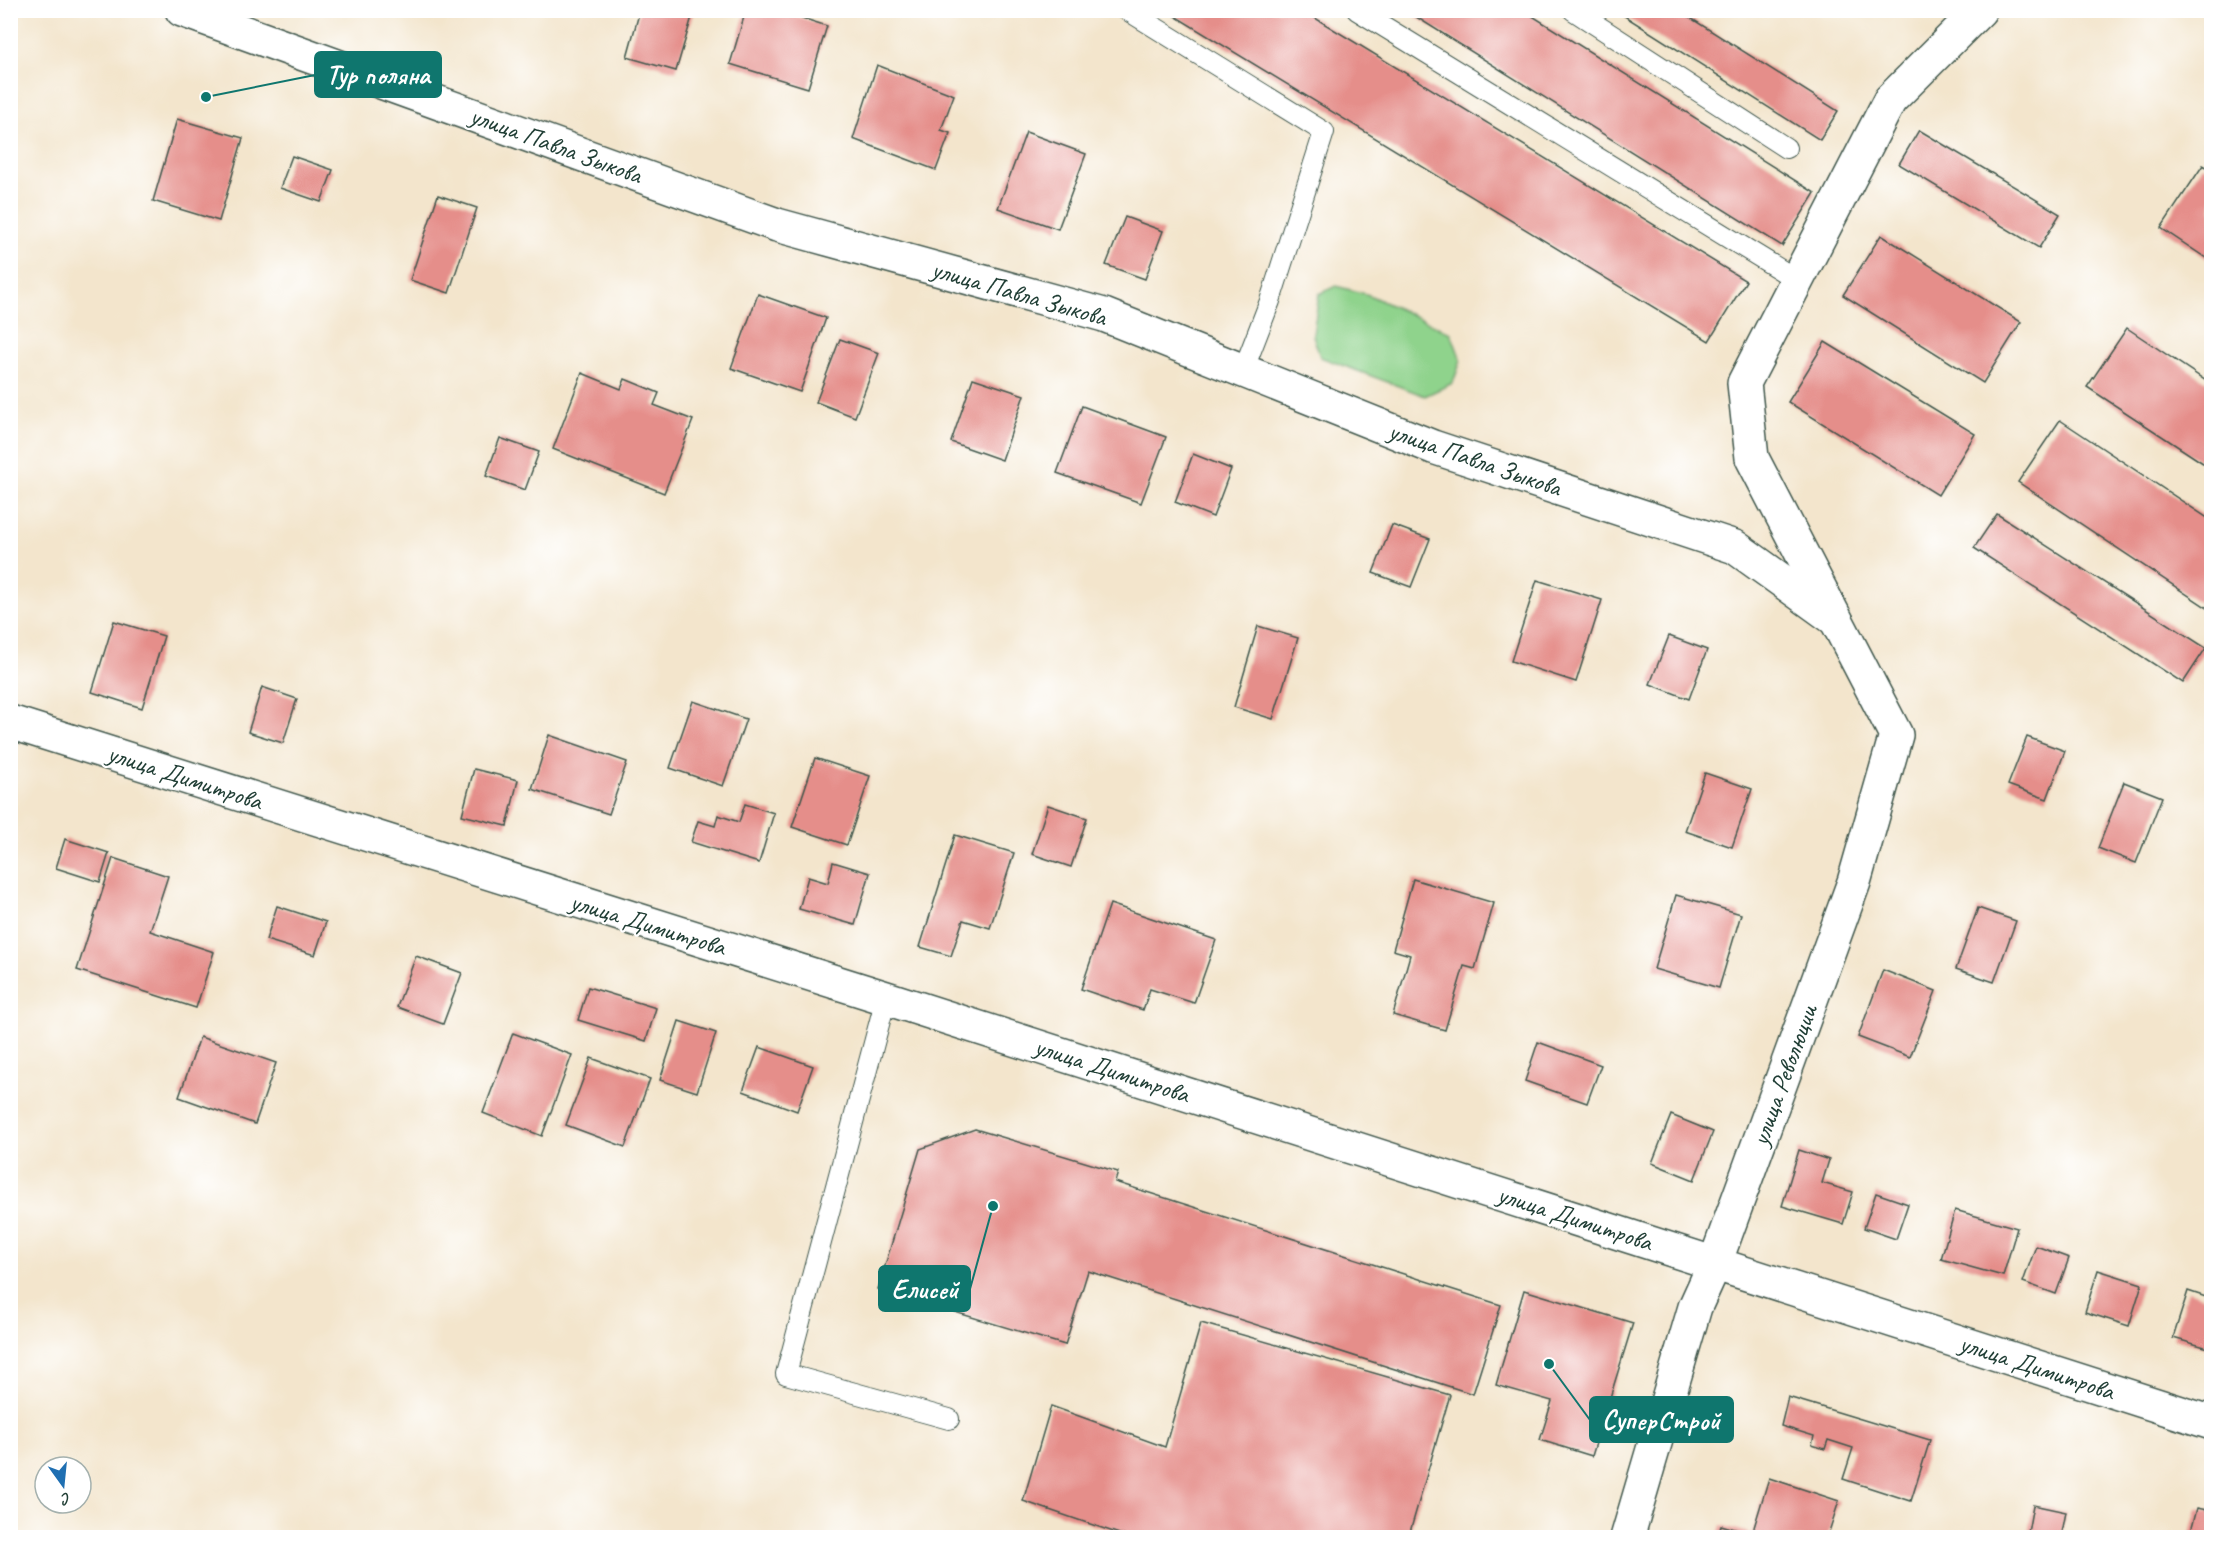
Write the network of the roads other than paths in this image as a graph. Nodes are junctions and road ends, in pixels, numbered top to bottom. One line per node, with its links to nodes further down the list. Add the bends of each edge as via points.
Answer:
1 (182, 10): 8 (street, улица Павла Зыкова, via 777,225 1104,315)
2 (1127, 10): 8 (lane, via 1324,132)
3 (1357, 10): 7 (lane)
4 (1573, 10): 6 (lane)
5 (1980, 10): 7 (street, улица Революции, via 1890,100)
6 (1786, 148)
7 (1797, 280): 9 (street, улица Революции, via 1744,383 1752,458)
8 (1243, 371): 9 (street, улица Павла Зыкова, via 1433,447 1735,547)
9 (1834, 619): 12 (street, улица Революции, via 1896,735 1854,882)
10 (10, 722): 11 (street, улица Димитрова)
11 (886, 998): 12 (street, улица Димитрова); 13 (lane, via 786,1374)
12 (1715, 1263): 14 (street, улица Димитрова); 15 (street, улица Революции, via 1695,1307)
13 (950, 1419)
14 (2211, 1423)
15 (1627, 1538)

